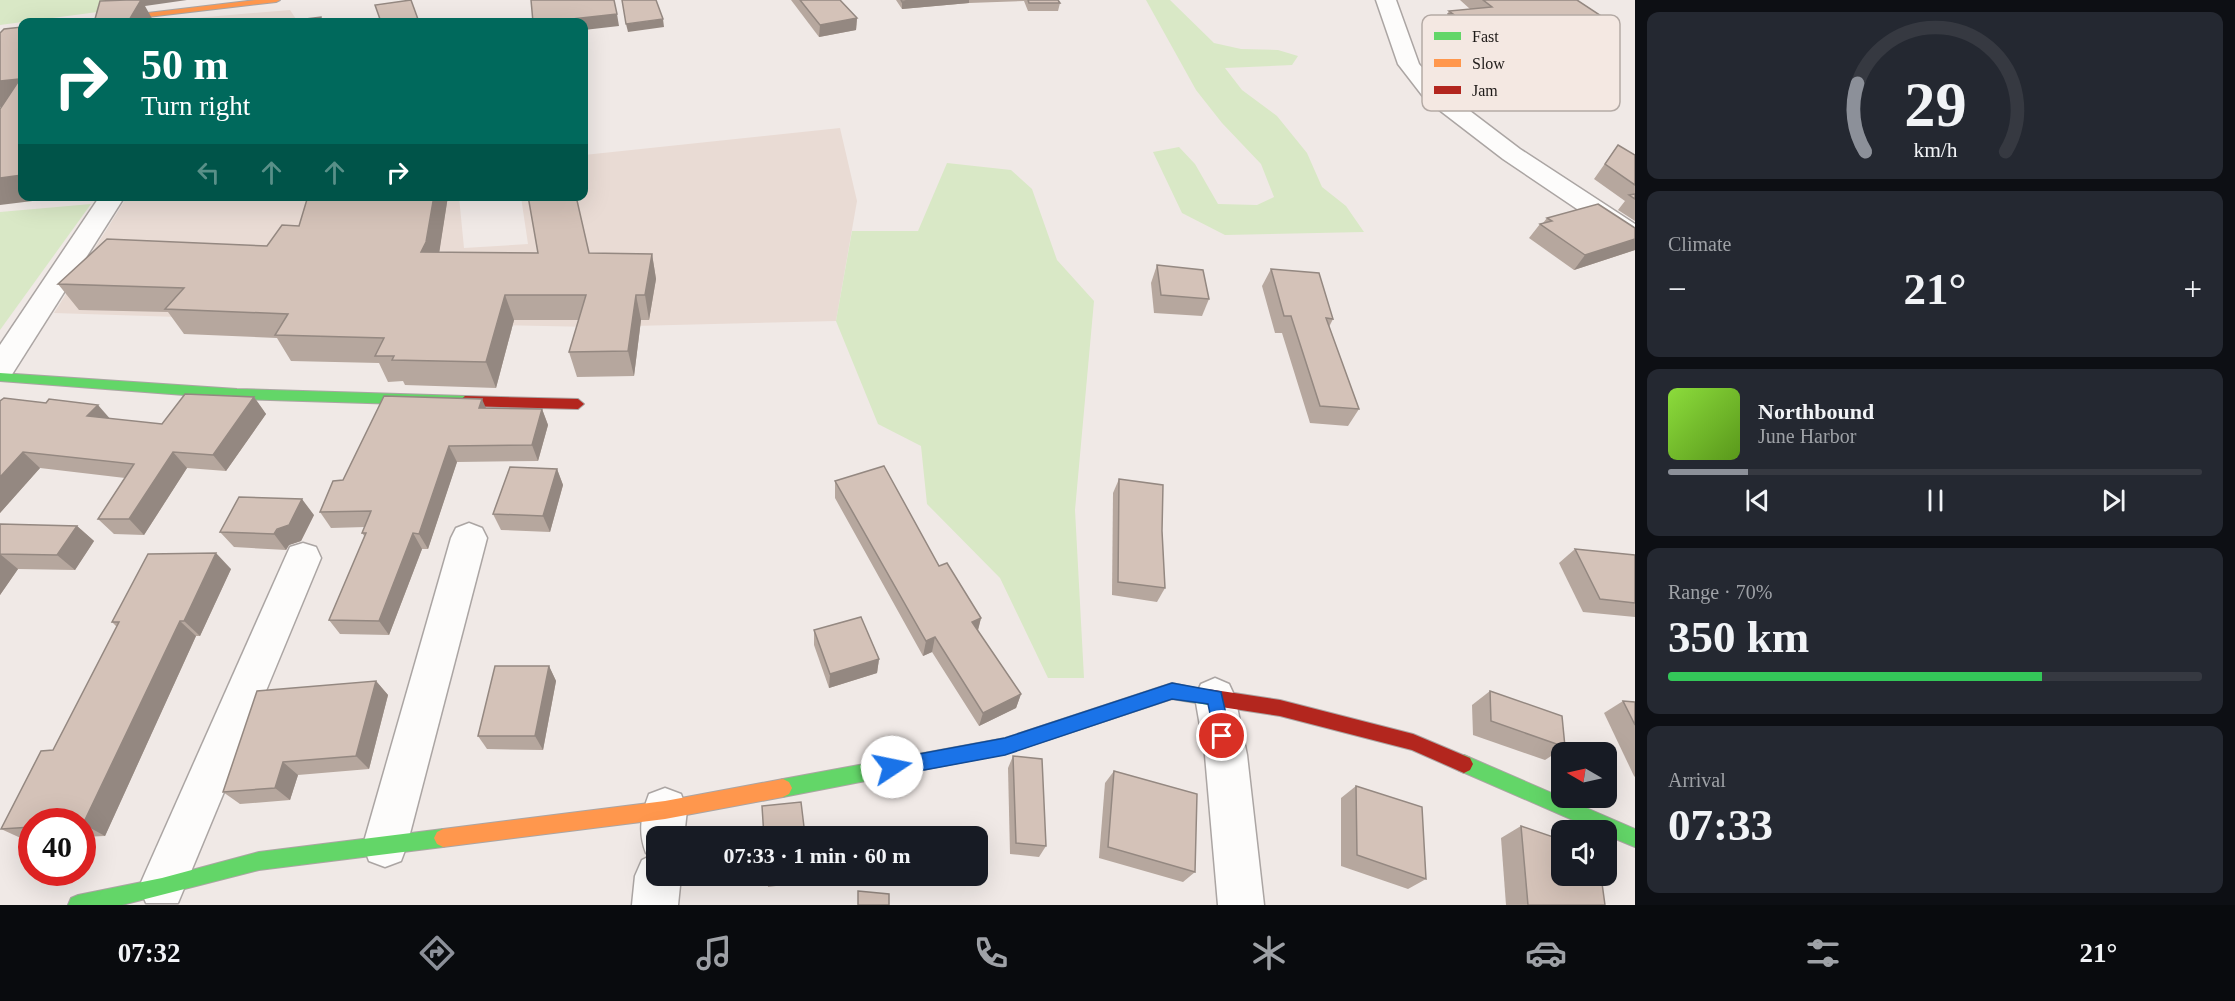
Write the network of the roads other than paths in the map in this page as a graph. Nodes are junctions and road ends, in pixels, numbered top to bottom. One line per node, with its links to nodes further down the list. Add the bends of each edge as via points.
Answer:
1 (276, 0): 3 (street)
2 (1386, 0): 6 (street, via 1396,19 1401,46)
3 (236, 2): 4 (street)
4 (179, 17): 5 (street)
5 (161, 18)
6 (1422, 81)
7 (1454, 111): 9 (street, via 1514,158)
8 (110, 201): 10 (street)
9 (1635, 236)
10 (0, 368)
11 (0, 378): 12 (street, via 249,395)
12 (578, 404)
13 (469, 538): 18 (street)
14 (303, 558): 20 (street)
15 (1215, 698): 16 (street, via 1172,691 1005,746); 17 (street, via 1280,708 1413,742); 23 (street, via 1226,755)
16 (664, 823): 18 (street)
17 (1635, 838)
18 (384, 845): 20 (street, via 259,861)
19 (657, 886): 22 (street)
20 (162, 887): 21 (street)
21 (78, 905)
22 (654, 905)
23 (1241, 905)

